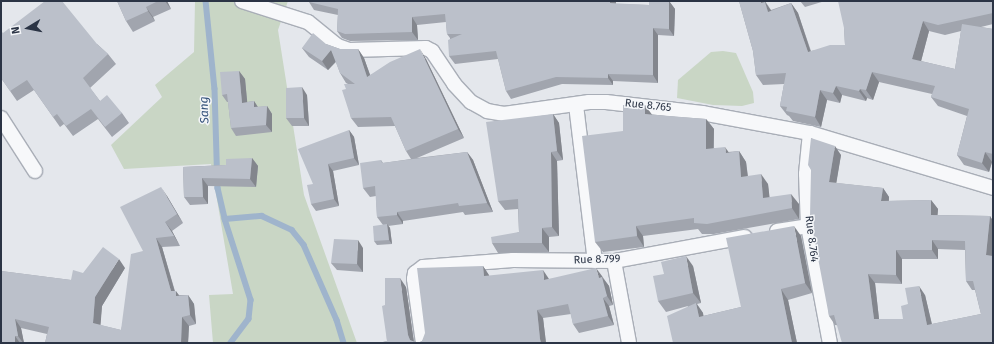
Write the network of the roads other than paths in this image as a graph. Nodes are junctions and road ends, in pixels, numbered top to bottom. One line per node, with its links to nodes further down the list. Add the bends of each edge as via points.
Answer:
1 (242, 1): 2 (street, Rue 8.765, via 301,19 349,50 426,48 432,51 458,89 471,102 487,111 504,114)
2 (576, 105): 4 (street, Rue 8.765, via 589,102 638,104); 8 (street)
3 (1, 118): 5 (street)
4 (810, 133): 6 (street, Rue 8.765); 7 (street, Rue 8.764, via 806,174)
5 (35, 171)
6 (993, 188)
7 (808, 226): 9 (street, Rue 8.799); 12 (street, Rue 8.764)
8 (594, 261): 9 (street, Rue 8.799); 10 (street, Rue 8.799, via 513,260 423,267 415,273 414,279)
9 (614, 261): 11 (street)
10 (423, 343)
11 (629, 343)
12 (830, 343)

